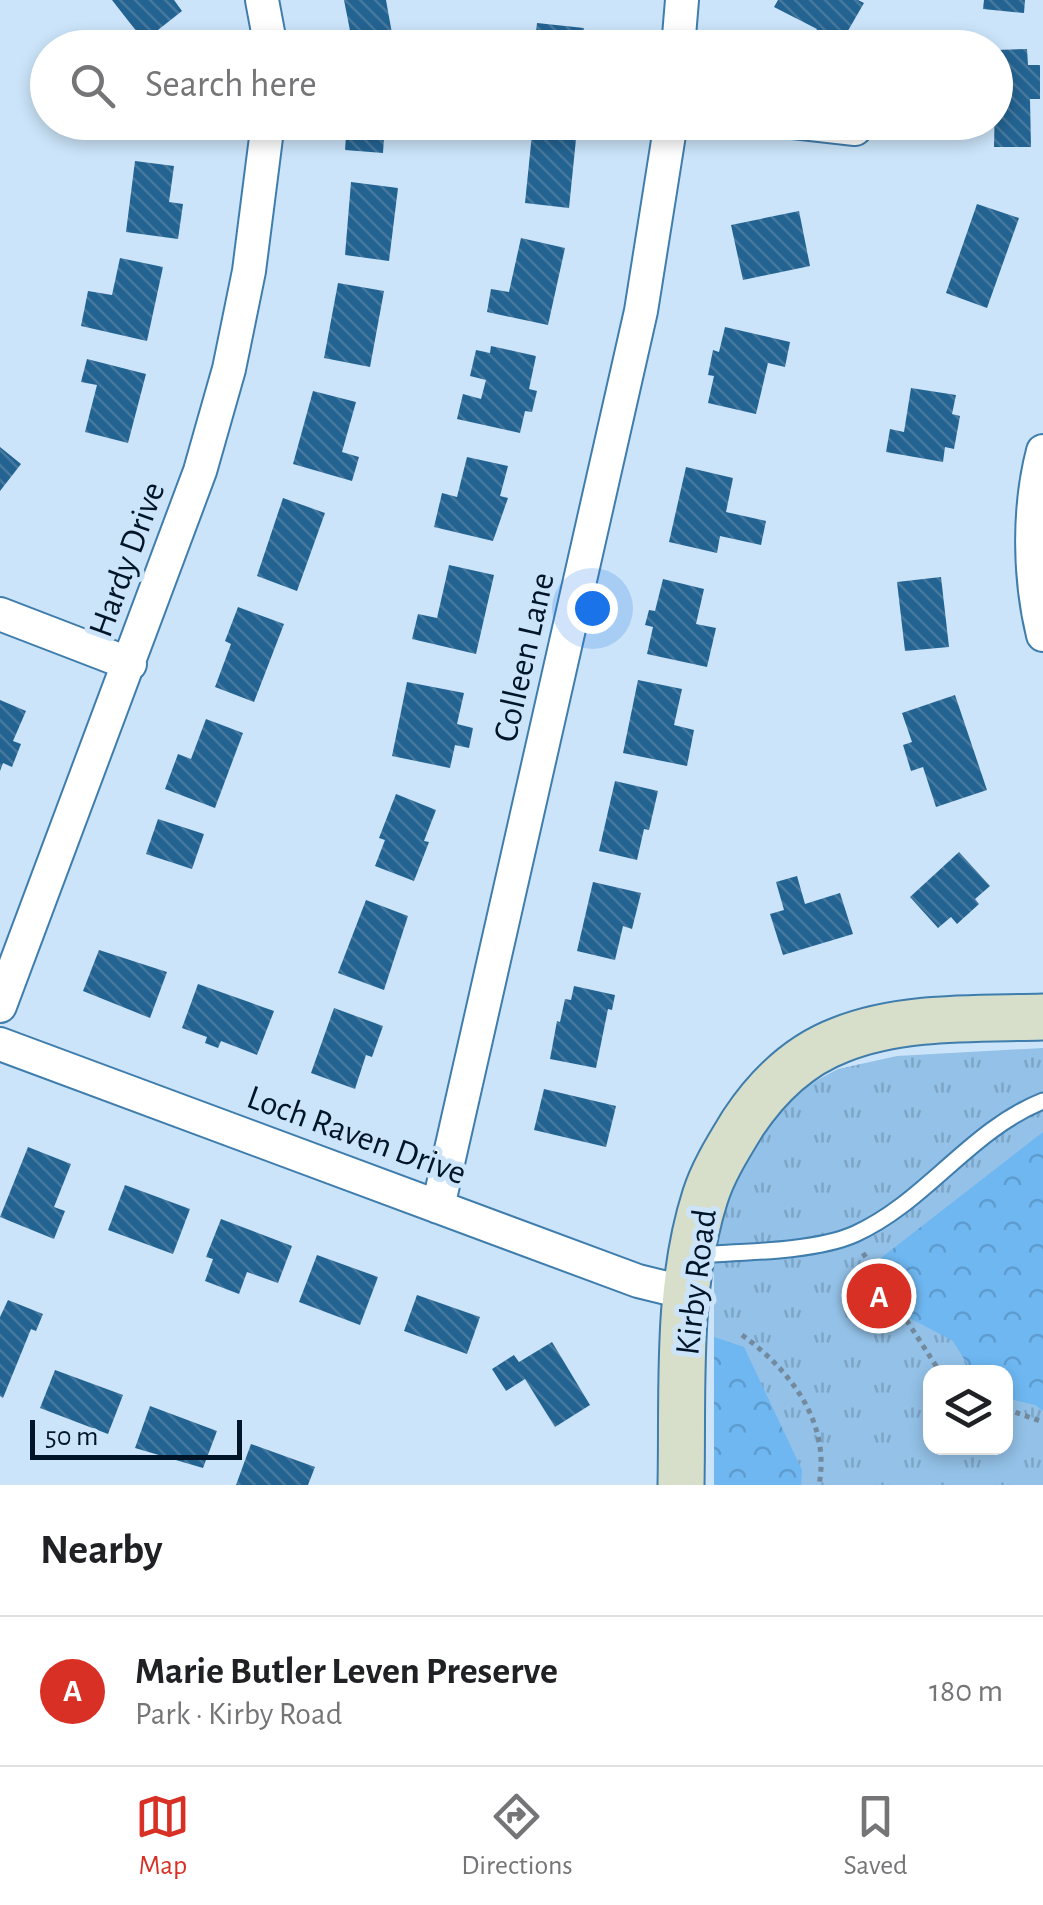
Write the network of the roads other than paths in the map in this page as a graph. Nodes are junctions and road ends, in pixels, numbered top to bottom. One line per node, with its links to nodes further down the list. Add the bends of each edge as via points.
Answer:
1 (262, 0): 3 (street)
2 (682, 0): 4 (street)
3 (268, 30)
4 (680, 30)
5 (266, 140): 10 (street, Hardy Drive, via 229,369)
6 (668, 140): 15 (street, Colleen Lane, via 641,311)
7 (1043, 451): 9 (street, via 1034,517)
8 (0, 614): 10 (street)
9 (1043, 635)
10 (130, 664): 11 (street, Hardy Drive)
11 (0, 1006)
12 (1043, 1017): 16 (main road, Kirby Road, via 876,1030 806,1058 776,1080 726,1151 705,1196)
13 (0, 1044): 15 (street, Loch Raven Drive)
14 (1043, 1102): 16 (lane, via 989,1132 906,1203 852,1236 769,1250)
15 (438, 1206): 16 (street, Loch Raven Drive, via 638,1281)
16 (689, 1274): 17 (main road, Kirby Road)
17 (680, 1485)

